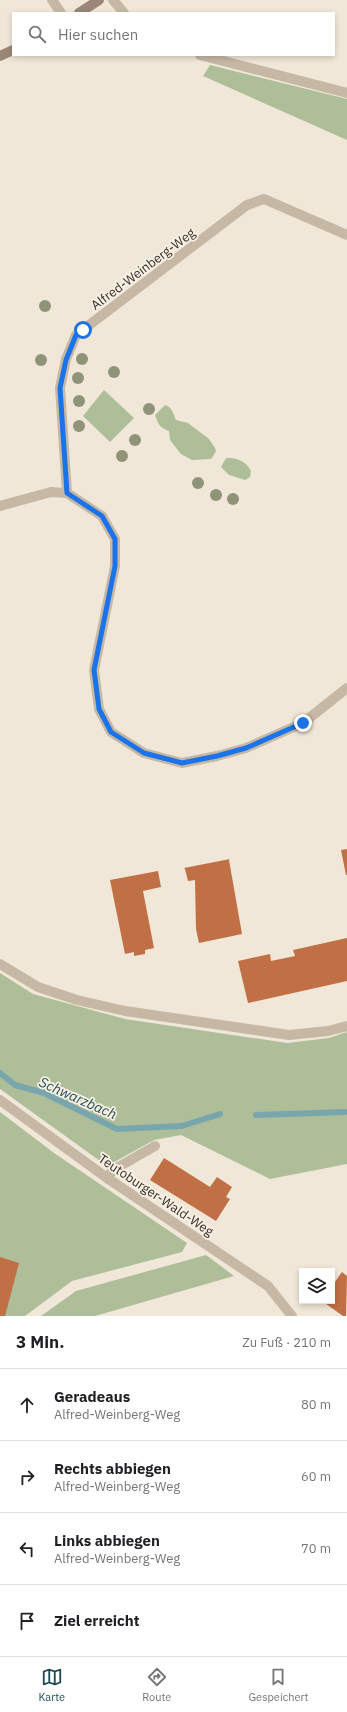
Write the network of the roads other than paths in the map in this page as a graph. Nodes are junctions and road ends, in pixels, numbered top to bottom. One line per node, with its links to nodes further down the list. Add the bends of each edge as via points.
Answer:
1 (52, 0): 4 (street)
2 (99, 0): 5 (main road)
3 (113, 0): 6 (street)
4 (60, 12)
5 (81, 12)
6 (123, 12)
7 (12, 50): 8 (main road)
8 (0, 56)
9 (204, 56): 10 (street)
10 (347, 93)
11 (347, 235): 12 (street, Alfred-Weinberg-Weg, via 264,199 247,205 76,335 66,360 60,388)
12 (67, 493): 13 (street, via 52,492); 14 (street, via 102,516 115,539 115,566 94,670 99,709 111,732 144,753 182,763 246,748 303,723)
13 (0, 506)
14 (347, 688)
15 (0, 964): 16 (street, via 38,987 77,1000 125,1011 289,1035 328,1031)
16 (347, 1026)
17 (0, 1100): 19 (street, Teutoburger-Wald-Weg)
18 (156, 1146): 19 (street, via 113,1170)
19 (107, 1178): 20 (street, Teutoburger-Wald-Weg, via 268,1286)
20 (292, 1316)

